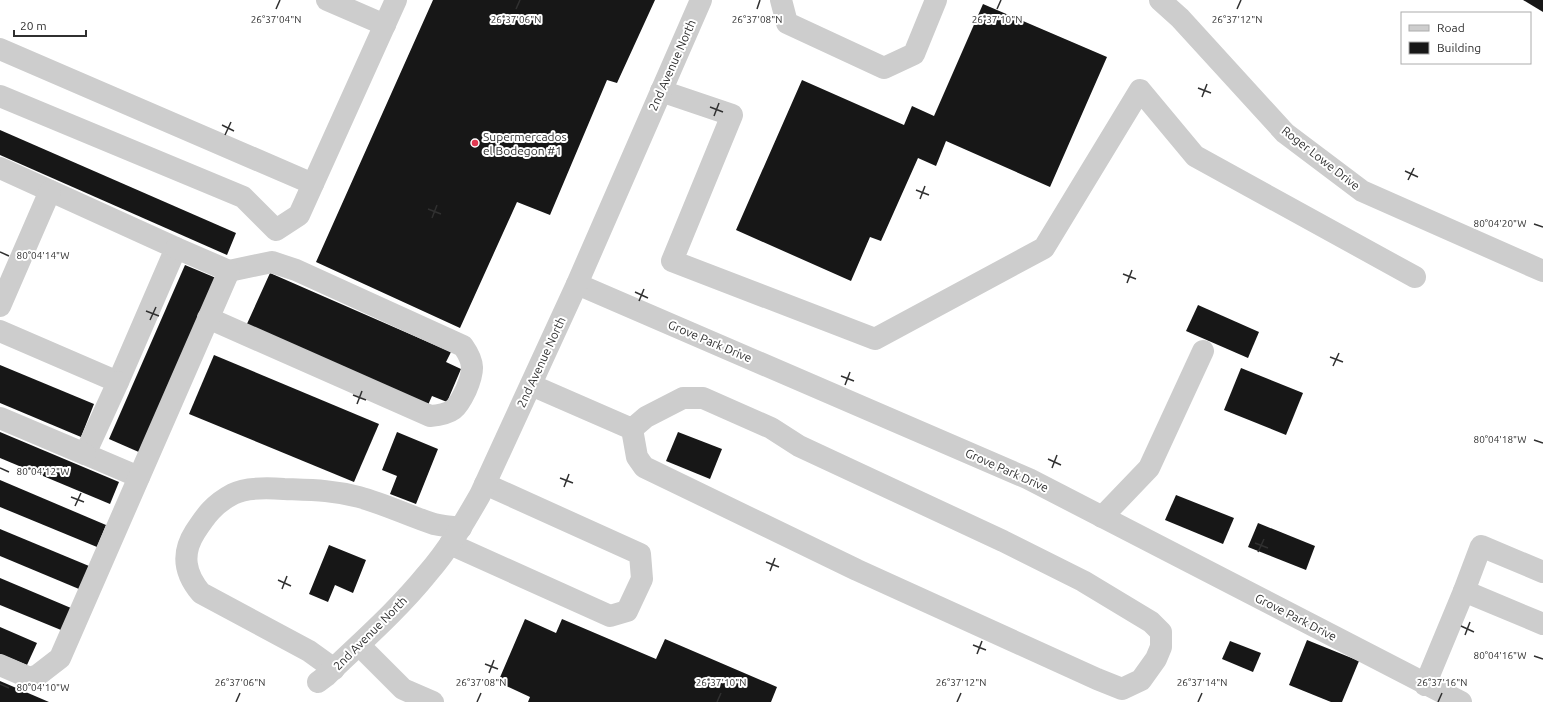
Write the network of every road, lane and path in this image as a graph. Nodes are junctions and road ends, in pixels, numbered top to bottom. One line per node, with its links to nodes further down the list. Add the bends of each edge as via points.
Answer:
1 (327, 0): 7 (street)
2 (396, 0): 7 (street)
3 (701, 0): 9 (street, 2nd Avenue North)
4 (781, 0): 5 (street, via 787,23 884,68 914,54)
5 (936, 0)
6 (1160, 0): 16 (street, Roger Lowe Drive, via 1180,18 1285,133 1362,191)
7 (385, 25): 12 (street)
8 (0, 49): 12 (street)
9 (661, 91): 17 (street, via 732,115 672,262 875,339 1044,248 1140,90 1195,156); 18 (street, 2nd Avenue North)
10 (0, 96): 12 (street, via 243,197 276,230 299,215)
11 (0, 168): 13 (street)
12 (313, 184)
13 (50, 191): 14 (street); 19 (street)
14 (176, 248): 15 (street); 23 (street)
15 (229, 271): 20 (street); 20 (street, via 272,262 296,270 463,346 473,364 472,377 459,405 450,412 430,416)
16 (1543, 271)
17 (1414, 277)
18 (577, 284): 24 (street, 2nd Avenue North); 30 (street, Grove Park Drive, via 1030,479)
19 (0, 306)
20 (208, 318): 28 (street)
21 (0, 331): 23 (street)
22 (1203, 351): 30 (street, via 1149,468)
23 (118, 382): 27 (street)
24 (531, 384): 26 (street); 29 (street, 2nd Avenue North)
25 (0, 418): 27 (street)
26 (632, 428): 26 (street, via 646,417 683,398 704,398 771,428 799,446 1083,581 1151,622 1161,632 1161,647 1156,660 1140,680 1122,689 1089,675 857,570 644,467 637,457)
27 (86, 454): 28 (street)
28 (139, 477): 36 (street, via 60,658 30,678)
29 (485, 484): 31 (street, 2nd Avenue North); 31 (street, via 640,554 642,579 628,611 610,616)
30 (1102, 517): 37 (street, Grove Park Drive)
31 (456, 536): 35 (street, 2nd Avenue North, via 428,574); 35 (street, 2nd Avenue North, via 434,524 384,505 324,490 261,488 234,493 209,511 192,537 187,552 186,566 193,584 201,593 309,651 326,675)
32 (1543, 572): 33 (street, via 1481,546)
33 (1464, 591): 34 (street); 37 (street)
34 (1543, 624)
35 (358, 645): 38 (street, via 403,689)
36 (0, 665)
37 (1425, 684): 39 (street, Grove Park Drive)
38 (433, 702)
39 (1460, 702)

